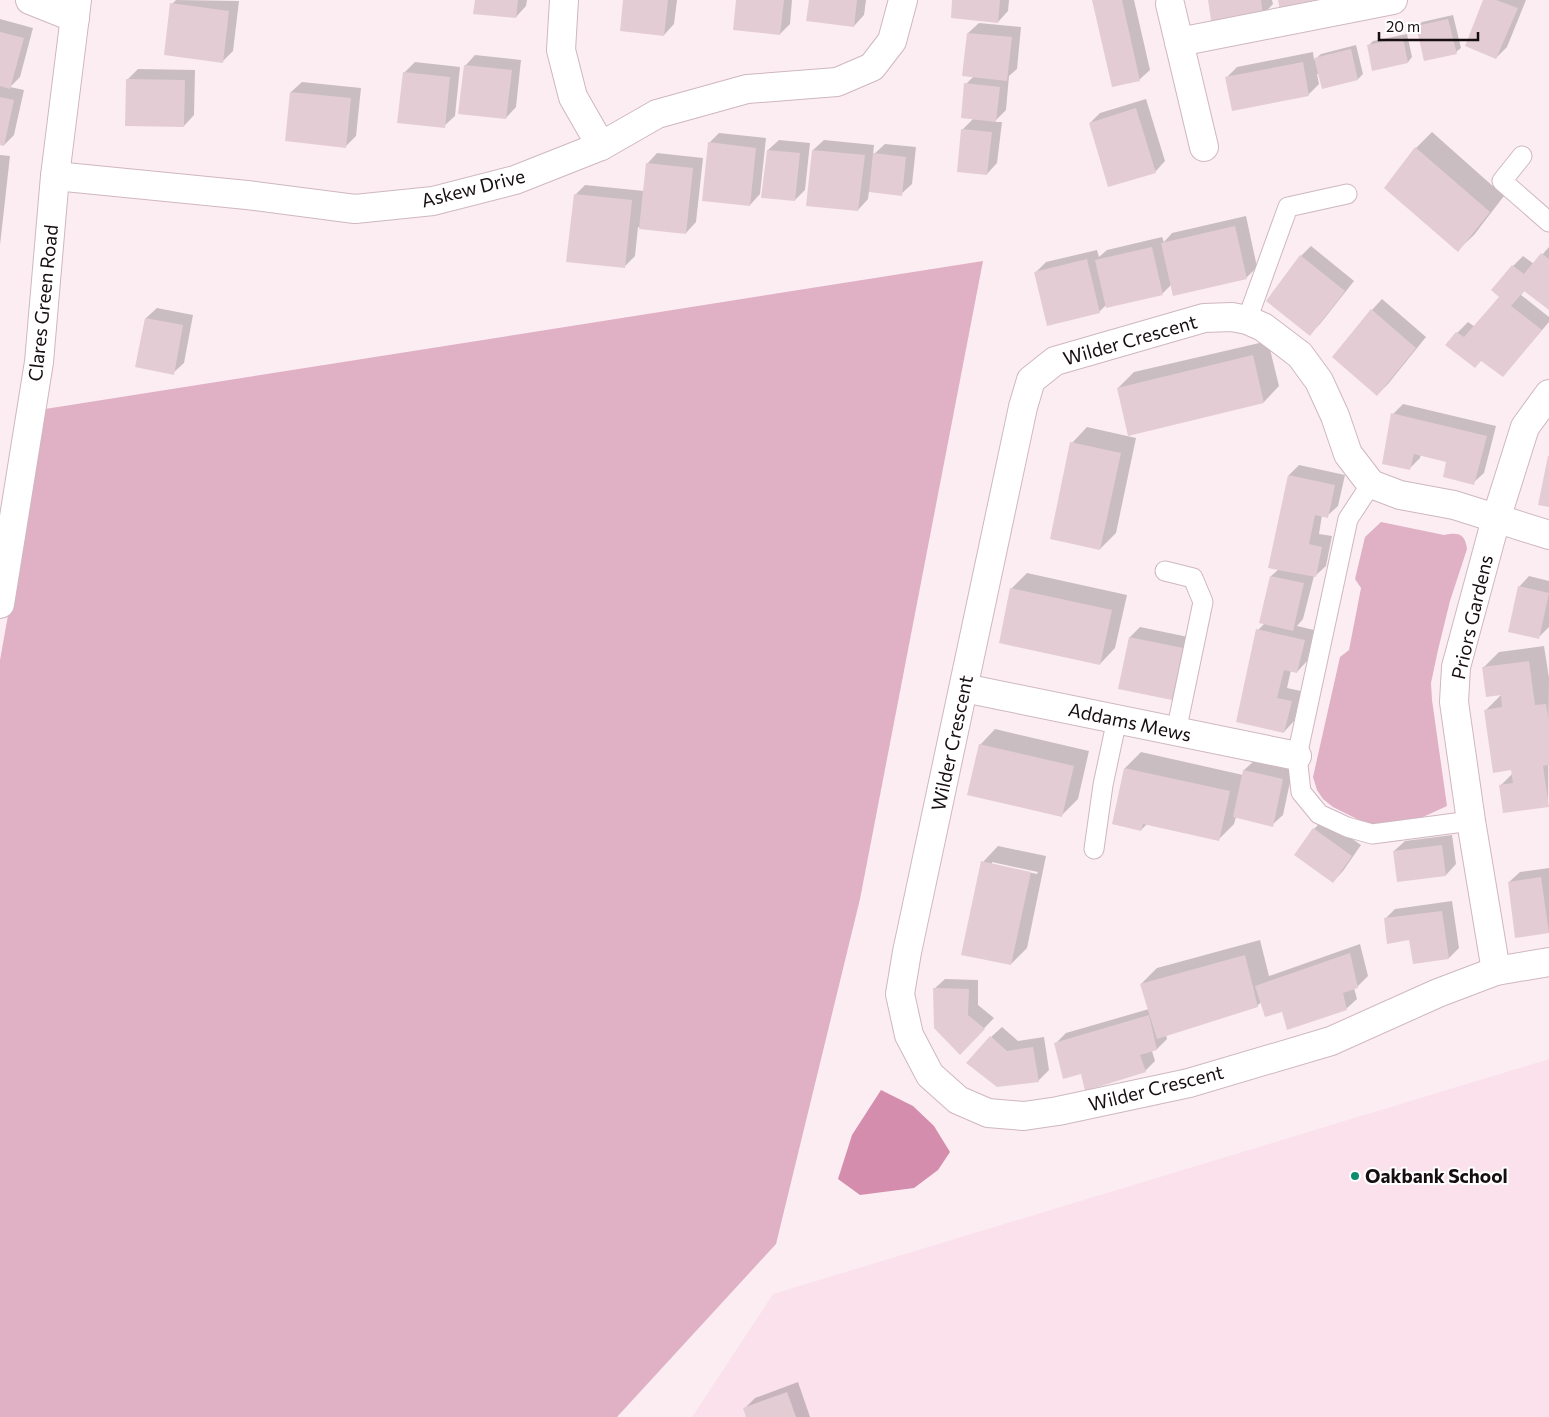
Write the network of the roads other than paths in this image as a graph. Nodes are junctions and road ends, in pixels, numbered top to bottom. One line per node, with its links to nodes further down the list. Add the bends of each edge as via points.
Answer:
1 (30, 0): 6 (street)
2 (564, 0): 8 (street, via 561,50 573,97)
3 (903, 0): 8 (street, Askew Drive, via 878,76 747,90 657,114)
4 (1394, 0): 7 (street)
5 (1170, 4): 7 (street)
6 (76, 9): 11 (street, Clares Green Road)
7 (1179, 42): 9 (street)
8 (601, 146): 11 (street, Askew Drive, via 514,180 433,200 355,209)
9 (1204, 147)
10 (1522, 156): 13 (lane, via 1502,181)
11 (55, 176): 19 (street, Clares Green Road, via 39,362)
12 (1347, 194): 14 (lane, via 1288,207)
13 (1549, 222)
14 (1246, 320): 16 (street, Wilder Crescent, via 1263,327 1300,355 1320,382 1348,454); 22 (street, Wilder Crescent, via 1204,318 1055,361 1031,380)
15 (1549, 394): 17 (street, Priors Gardens, via 1525,427)
16 (1371, 484): 17 (street, via 1400,495 1454,505); 25 (lane, via 1348,519)
17 (1496, 519): 18 (street); 26 (street, Priors Gardens, via 1456,667 1454,702)
18 (1549, 535)
19 (3, 567): 21 (street, Clares Green Road)
20 (1165, 571): 24 (lane, via 1193,578 1203,602)
21 (0, 604)
22 (964, 688): 23 (street, Addams Mews); 29 (street, Wilder Crescent, via 900,994 909,1035 930,1075 958,1100 988,1113 1024,1116 1189,1082 1331,1041)
23 (1117, 719): 24 (street, Addams Mews); 27 (lane)
24 (1176, 732): 25 (street, Addams Mews)
25 (1297, 756): 26 (lane, via 1301,792 1319,814 1347,828 1372,834)
26 (1471, 821): 29 (street, Priors Gardens)
27 (1094, 849)
28 (1549, 962): 29 (street, Wilder Crescent)
29 (1496, 971)

